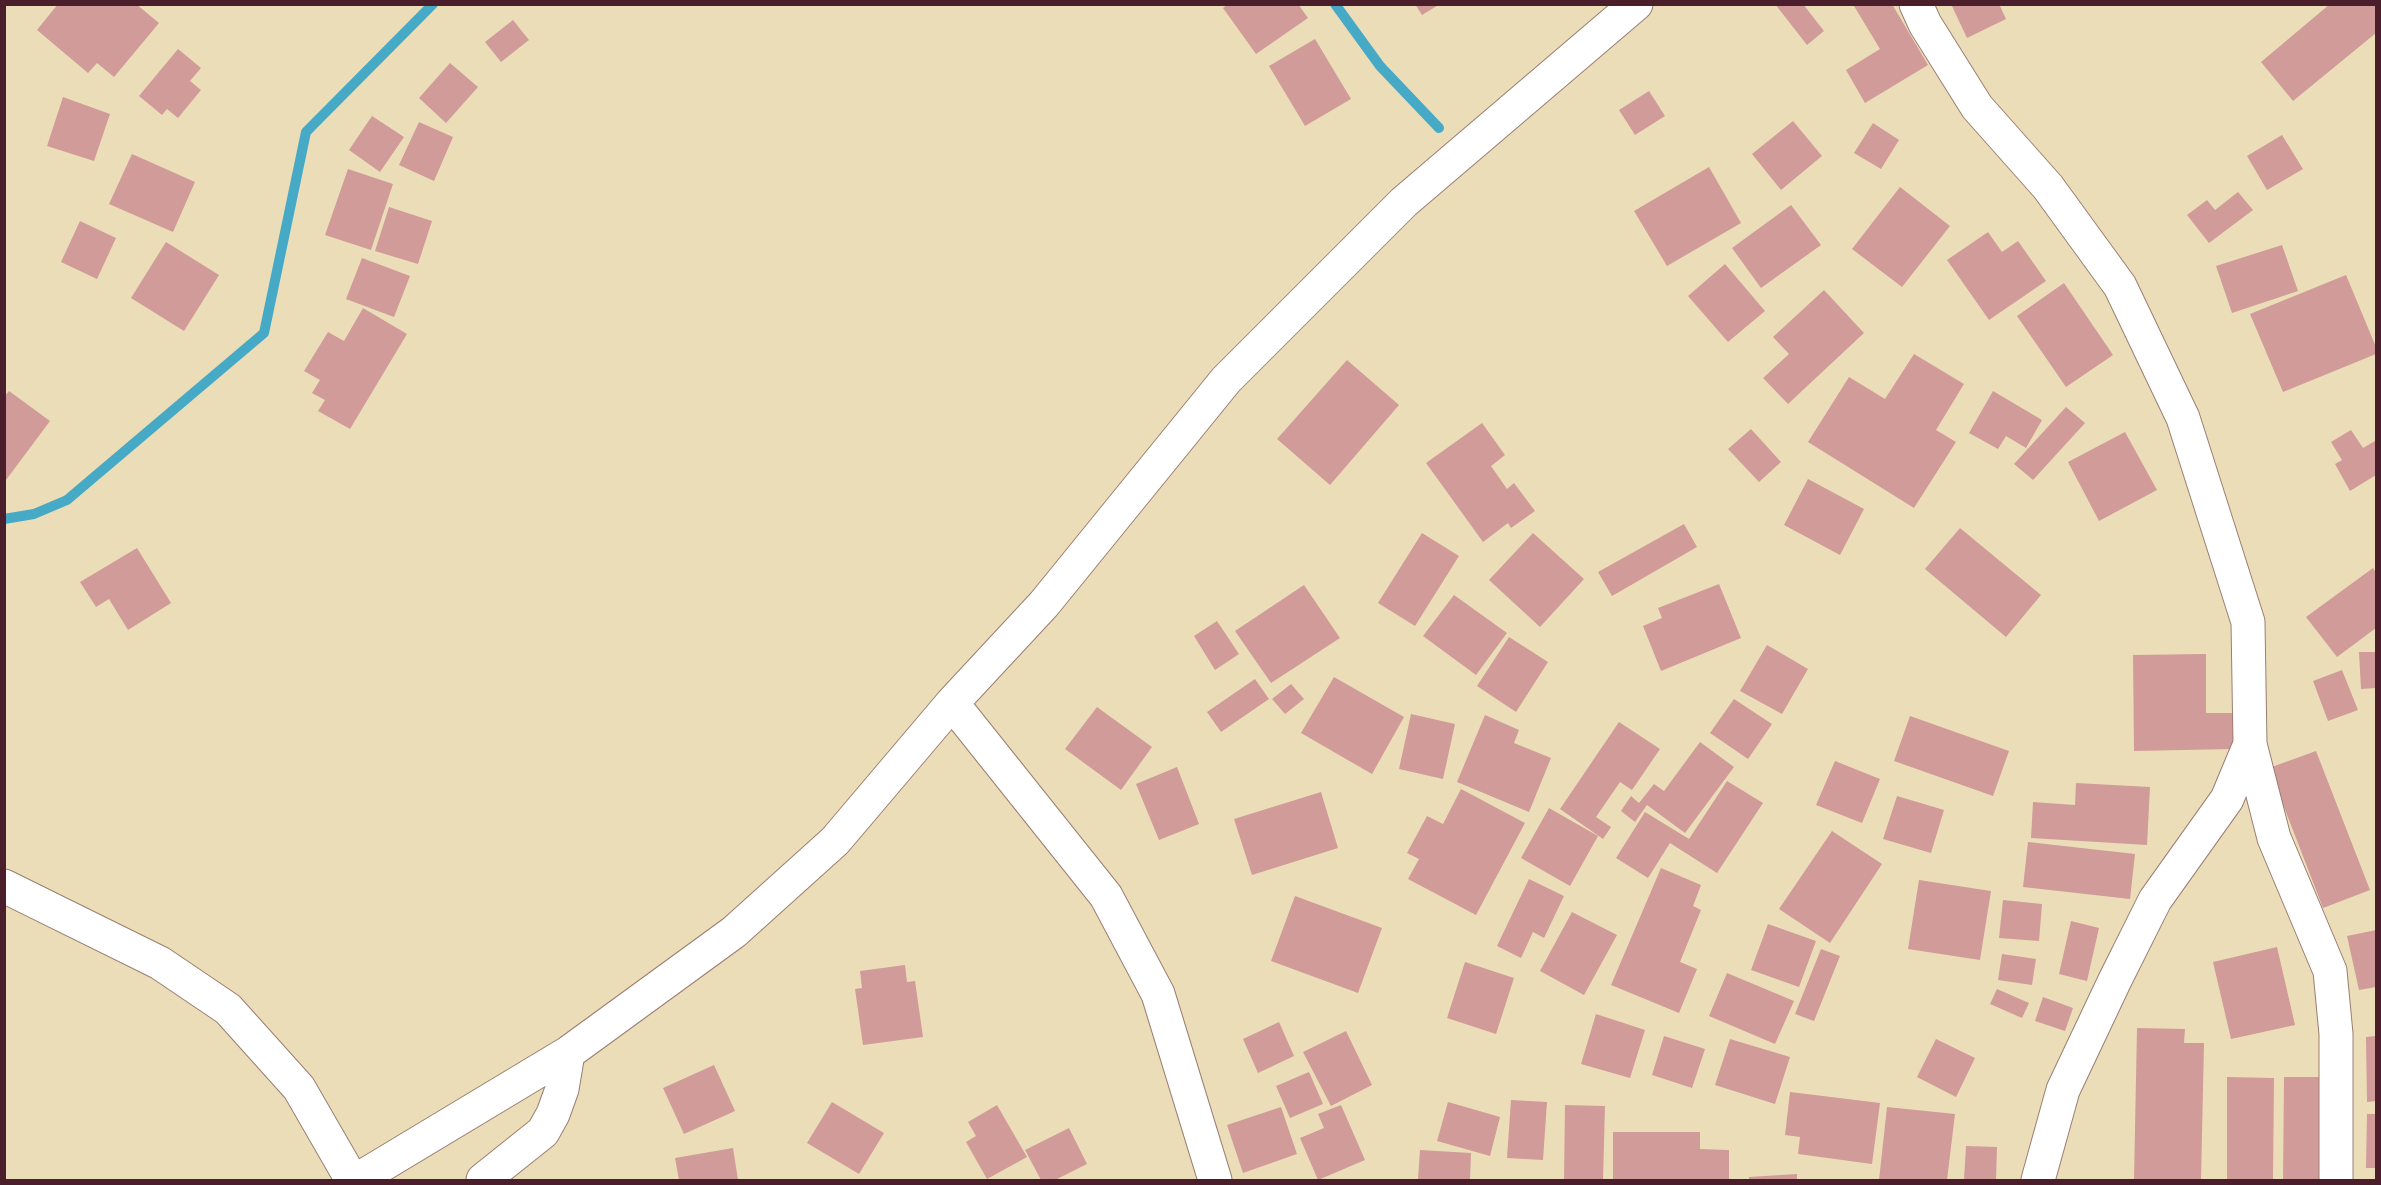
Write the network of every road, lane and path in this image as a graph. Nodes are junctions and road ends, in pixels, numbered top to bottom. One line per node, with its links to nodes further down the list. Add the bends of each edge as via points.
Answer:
1 (1636, 4): 3 (street, via 1404,202 1226,380 1044,604)
2 (1916, 4): 4 (street, via 1977,107 2048,187 2120,286 2183,418 2248,622)
3 (952, 704): 6 (street, via 835,841 734,932); 10 (street, via 1106,896 1158,994)
4 (2250, 744): 11 (street, via 2227,799 2155,900 2115,980 2063,1090); 12 (street, via 2274,838 2330,971 2336,1034)
5 (4, 886): 7 (street, via 160,963 228,1009 299,1088)
6 (568, 1053): 8 (street); 9 (street, via 554,1114 543,1131)
7 (352, 1180)
8 (357, 1180)
9 (483, 1180)
10 (1215, 1180)
11 (2038, 1180)
12 (2336, 1180)

